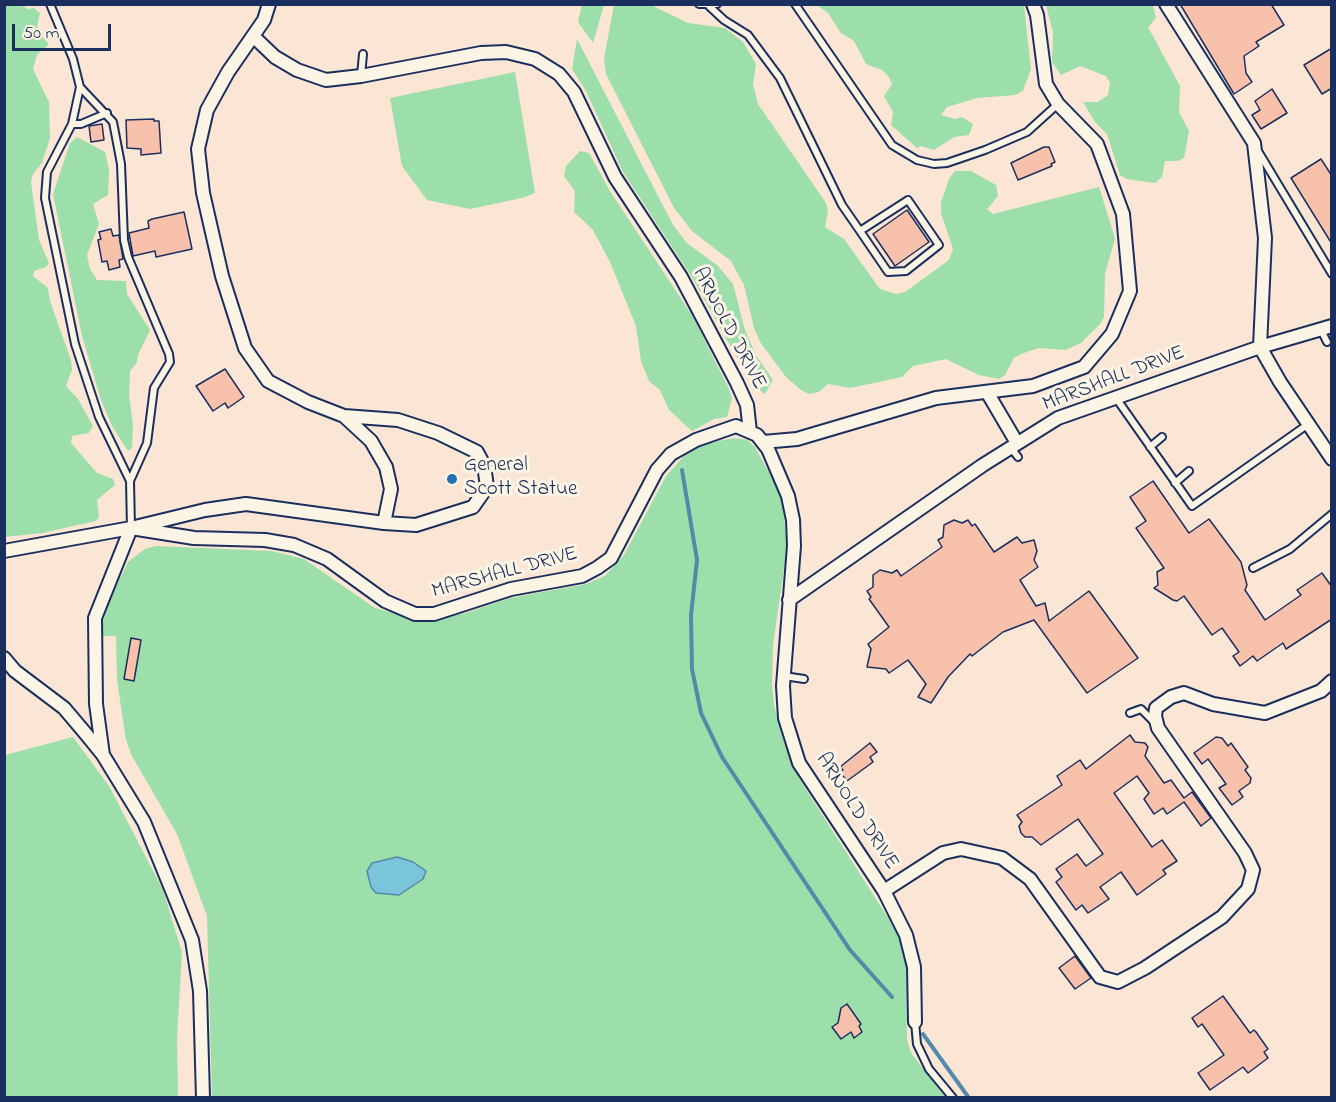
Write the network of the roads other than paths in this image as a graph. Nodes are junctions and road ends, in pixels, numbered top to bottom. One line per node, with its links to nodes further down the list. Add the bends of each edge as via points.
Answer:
1 (50, 4): 11 (lane)
2 (269, 4): 8 (street)
3 (699, 4): 7 (lane)
4 (795, 4): 12 (lane, via 892,145 917,160 947,163 985,150 1027,132)
5 (1033, 4): 12 (street, via 1046,84)
6 (1167, 4): 15 (street)
7 (713, 5): 16 (lane, via 724,20 748,35 780,78 842,205)
8 (253, 36): 10 (street, ARNOLD DRIVE, via 275,57 297,70 326,80); 23 (street, via 207,110 198,149 203,193 222,276 246,348 268,381)
9 (363, 54): 10 (lane)
10 (361, 76): 25 (street, ARNOLD DRIVE, via 506,51 535,59 559,74 574,92 615,177 681,277 747,405)
11 (80, 87): 13 (lane); 14 (lane)
12 (1058, 104): 21 (street, via 1097,144 1123,214 1130,291 1112,334 1084,368 1033,386)
13 (107, 113): 14 (lane); 32 (lane, via 117,136 128,257 163,336 170,362 154,388 147,444)
14 (72, 124): 32 (lane, via 47,172 45,198 75,344 99,417)
15 (1254, 143): 17 (lane); 20 (street, via 1265,238)
16 (860, 231): 16 (lane, via 888,272 906,271 939,245 908,200)
17 (1332, 274)
18 (1326, 327): 19 (lane); 20 (street, MARSHALL DRIVE)
19 (1327, 342)
20 (1260, 347): 22 (street, MARSHALL DRIVE); 24 (street)
21 (987, 392): 27 (street, via 936,398 797,439); 29 (street)
22 (1116, 398): 28 (lane); 29 (street, MARSHALL DRIVE, via 1058,418 1044,432)
23 (344, 416): 35 (street, via 371,441 386,467 392,489); 35 (street, via 398,420 438,433 477,452 484,465 487,487 473,507 416,525)
24 (1307, 425): 30 (street); 33 (lane, via 1192,506)
25 (750, 432): 27 (street, ARNOLD DRIVE); 36 (street, MARSHALL DRIVE, via 736,426 671,454 657,470 610,558 597,568 582,576 511,589 434,614 415,614 385,601 327,560 294,545 194,538)
26 (1162, 438): 28 (lane)
27 (763, 442): 39 (street, ARNOLD DRIVE, via 788,496 793,520)
28 (1150, 447): 33 (lane)
29 (1015, 449): 39 (street, MARSHALL DRIVE)
30 (1332, 459)
31 (1189, 471): 33 (lane)
32 (130, 482): 36 (lane)
33 (1175, 483)
34 (1332, 514): 38 (lane, via 1290,549)
35 (384, 523): 36 (street, via 246,504)
36 (130, 528): 37 (street, MARSHALL DRIVE); 46 (street, via 95,618 96,704)
37 (4, 551)
38 (1253, 568)
39 (789, 600): 41 (street, ARNOLD DRIVE)
40 (4, 658): 46 (street, via 64,708)
41 (784, 676): 42 (lane); 47 (street, ARNOLD DRIVE, via 785,718 799,763)
42 (804, 679)
43 (1332, 681): 45 (street, via 1321,691 1265,713 1175,694 1156,708)
44 (1130, 713): 45 (lane, via 1141,709)
45 (1158, 725): 47 (street, via 1253,870 1248,889 1222,916 1145,968 1118,982 1100,977 1030,879 1002,858 961,849 943,853)
46 (103, 755): 49 (street, via 144,822 192,940 200,991)
47 (884, 891): 48 (street, ARNOLD DRIVE, via 906,934 914,967)
48 (915, 1022): 50 (lane, via 916,1044 929,1069)
49 (203, 1098)
50 (952, 1098)

